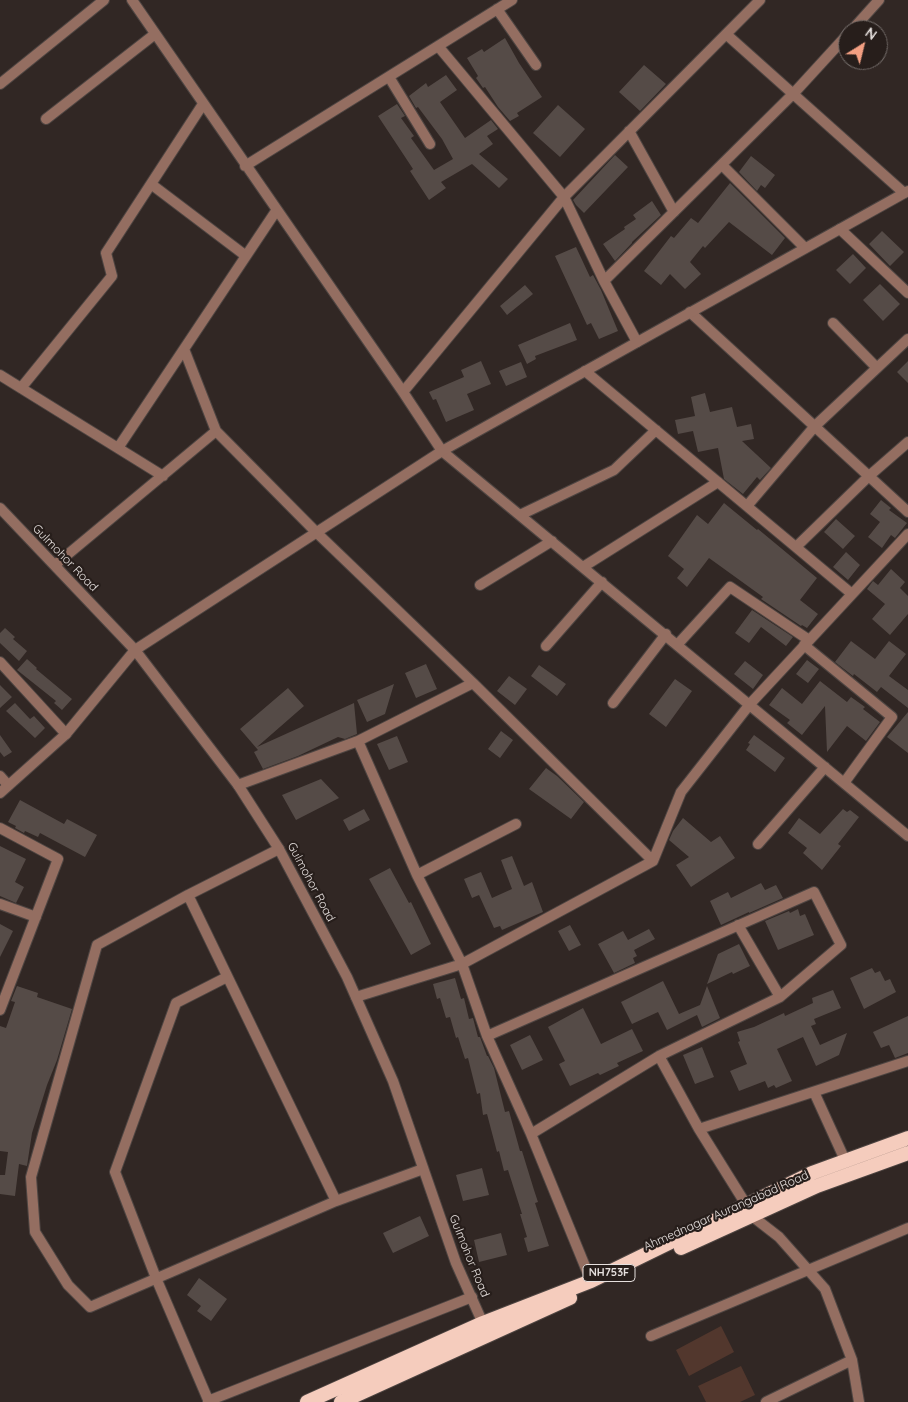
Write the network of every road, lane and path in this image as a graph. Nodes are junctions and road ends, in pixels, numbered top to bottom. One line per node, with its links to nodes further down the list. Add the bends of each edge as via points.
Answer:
1 (104, 0): 14 (street)
2 (132, 0): 8 (street)
3 (512, 0): 6 (street)
4 (760, 0): 9 (street)
5 (879, 0): 7 (street)
6 (497, 9): 11 (street); 12 (street)
7 (861, 20)
8 (155, 34): 16 (street); 17 (street)
9 (726, 34): 15 (street); 18 (street)
10 (838, 45): 15 (street)
11 (438, 46): 13 (street); 24 (street)
12 (536, 65)
13 (389, 77): 19 (street); 21 (street)
14 (0, 84)
15 (794, 93): 20 (street); 23 (street)
16 (203, 104): 21 (street); 22 (street)
17 (46, 119)
18 (629, 131): 24 (street); 26 (street)
19 (430, 144)
20 (722, 165): 26 (street); 28 (street)
21 (246, 166): 25 (street)
22 (151, 184): 29 (street); 40 (street, via 106,253 112,276)
23 (906, 192): 27 (street)
24 (564, 197): 30 (street); 41 (street)
25 (276, 210): 29 (street); 41 (street)
26 (674, 212): 30 (street)
27 (840, 229): 28 (street); 31 (street)
28 (805, 248): 32 (street)
29 (246, 256): 36 (street)
30 (604, 281): 35 (street)
31 (908, 293)
32 (690, 312): 35 (street); 42 (street)
33 (833, 324): 37 (street)
34 (908, 339): 37 (street)
35 (637, 342): 38 (street)
36 (184, 349): 44 (street); 46 (street)
37 (877, 368): 42 (street)
38 (586, 370): 43 (street); 47 (street)
39 (0, 375): 40 (street)
40 (21, 388): 46 (street)
41 (403, 392): 47 (street)
42 (815, 426): 49 (street); 51 (street)
43 (656, 430): 50 (street); 54 (street, via 614,470)
44 (216, 432): 48 (street); 55 (street)
45 (908, 442): 49 (street)
46 (118, 448): 48 (street)
47 (442, 450): 54 (street); 55 (street)
48 (163, 476): 59 (street)
49 (869, 476): 53 (street); 58 (street)
50 (718, 482): 51 (street); 60 (street)
51 (748, 506): 58 (street)
52 (0, 508): 59 (street, Gulmohor Road)
53 (908, 512)
54 (520, 515): 57 (street)
55 (316, 532): 68 (street); 70 (street)
56 (908, 534): 63 (street)
57 (552, 541): 60 (street); 62 (street)
58 (796, 547): 63 (street)
59 (55, 565): 68 (street, Gulmohor Road)
60 (583, 566): 61 (street)
61 (602, 582): 64 (street); 67 (street)
62 (480, 585)
63 (852, 594): 65 (street)
64 (666, 634): 66 (street); 71 (street)
65 (807, 643): 66 (street, via 730,587); 72 (street); 77 (street, via 892,717)
66 (678, 644): 72 (street)
67 (546, 646)
68 (135, 650): 73 (street); 79 (street, Gulmohor Road)
69 (0, 662): 73 (street)
70 (473, 683): 74 (street); 86 (street)
71 (613, 703)
72 (750, 704): 75 (street); 86 (street, via 681,792)
73 (66, 734): 78 (street)
74 (358, 741): 79 (street); 87 (street)
75 (825, 767): 77 (street); 84 (street)
76 (0, 776): 78 (street)
77 (844, 783): 83 (street)
78 (8, 785): 80 (street)
79 (238, 785): 85 (street, Gulmohor Road)
80 (0, 793)
81 (516, 824): 87 (street)
82 (0, 828): 90 (street, via 58,859)
83 (908, 836)
84 (758, 844)
85 (279, 849): 88 (street); 95 (street, Gulmohor Road)
86 (653, 861): 92 (street)
87 (417, 875): 92 (street)
88 (188, 895): 93 (street); 112 (street, via 97,945 32,1177 35,1232 68,1285 90,1307)
89 (0, 904): 90 (street)
90 (36, 917): 94 (street)
91 (738, 925): 96 (street); 96 (street, via 814,892 841,945); 98 (street)
92 (462, 964): 95 (street); 98 (street)
93 (227, 977): 108 (street); 112 (street, via 176,1003 115,1172)
94 (3, 993): 97 (street)
95 (356, 997): 107 (street, Gulmohor Road, via 393,1081)
96 (780, 997): 99 (street)
97 (0, 1010)
98 (487, 1036): 103 (street)
99 (659, 1056): 102 (street); 103 (street)
100 (908, 1061): 101 (street)
101 (814, 1092): 102 (street); 106 (street)
102 (699, 1129): 109 (street)
103 (531, 1134): 113 (street)
104 (908, 1138): 106 (highway, NH753F)
105 (908, 1153): 109 (highway, Ahmednagar Aurangabad Road / NH753F)
106 (845, 1160): 109 (highway, NH753F, via 812,1173)
107 (424, 1169): 108 (street); 114 (street, Gulmohor Road, via 456,1263)
108 (336, 1201): 112 (street)
109 (749, 1211): 111 (street); 113 (highway, NH753F); 115 (highway, Ahmednagar Aurangabad Road / NH753F)
110 (908, 1228): 111 (street)
111 (808, 1270): 116 (street); 117 (street, via 825,1289)
112 (156, 1278): 118 (street)
113 (591, 1282): 115 (highway, NH753F)
114 (472, 1297): 115 (street, Gulmohor Road); 118 (street)
115 (486, 1329): 119 (highway, NH753F); 120 (highway, Ahmednagar Aurangabad Road / NH753F)
116 (651, 1336)
117 (852, 1360): 121 (street); 122 (street)
118 (209, 1401)
119 (307, 1402)
120 (341, 1402)
121 (766, 1402)
122 (859, 1402)

